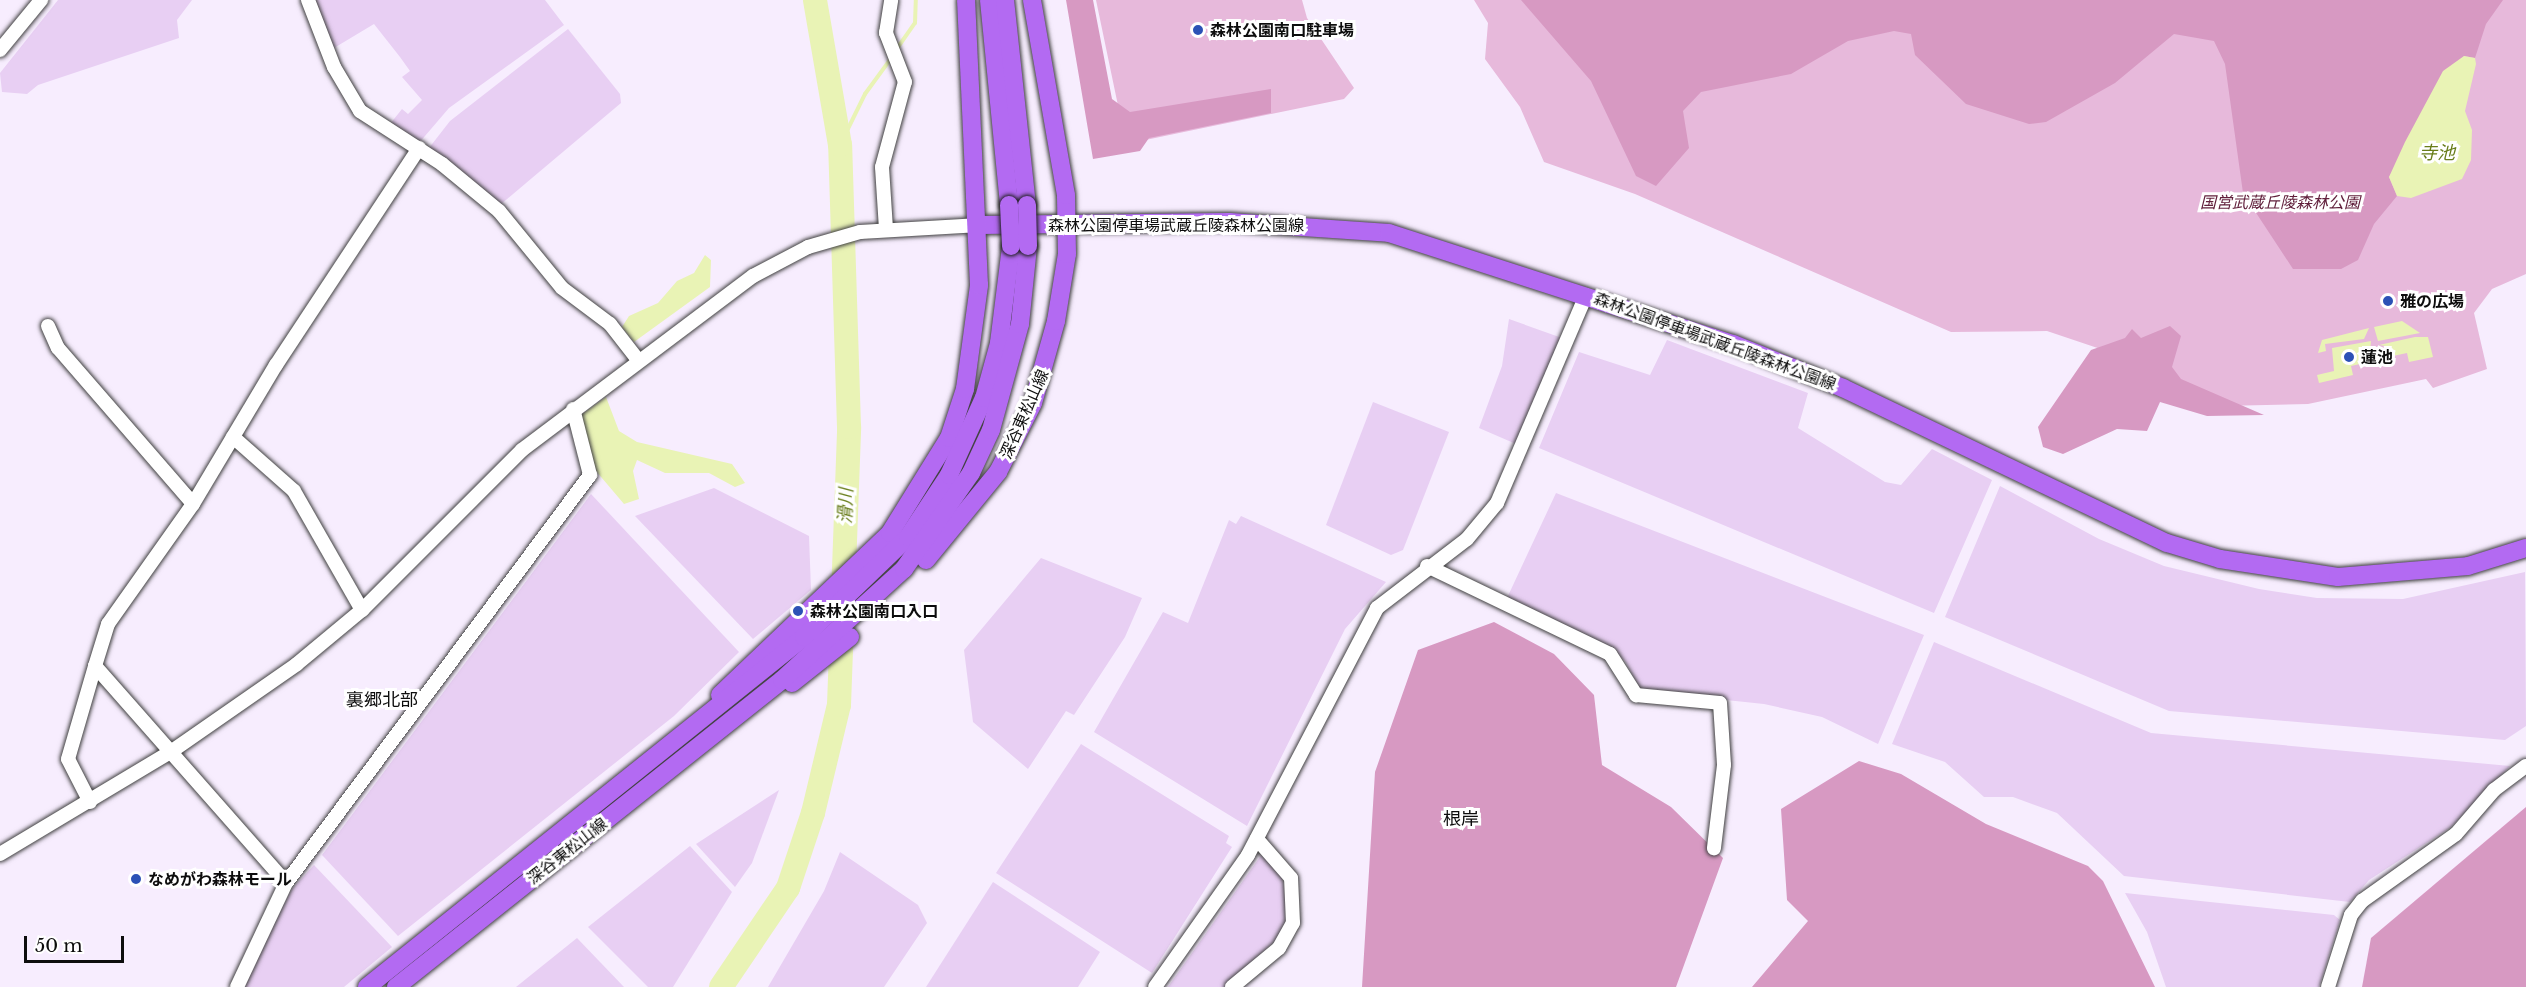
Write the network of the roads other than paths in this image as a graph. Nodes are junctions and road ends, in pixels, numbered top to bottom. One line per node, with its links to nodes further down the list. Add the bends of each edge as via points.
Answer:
1 (41, 0): 8 (street)
2 (308, 0): 9 (street, via 348,95 380,127)
3 (891, 0): 13 (street, via 886,33 905,82 882,167)
4 (966, 0): 11 (main road, 深谷東松山線)
5 (988, 0): 10 (main road, 深谷東松山線)
6 (1005, 0): 10 (main road, 深谷東松山線)
7 (1032, 0): 12 (main road, 深谷東松山線)
8 (0, 50)
9 (418, 148): 17 (street, via 499,211 561,288 610,324); 19 (street)
10 (1018, 205): 14 (main road, 深谷東松山線, bridge)
11 (980, 225): 12 (main road, 森林公園停車場武蔵丘陵森林公園線); 13 (street); 26 (main road, 深谷東松山線, via 965,389 949,438 890,534 728,684)
12 (1067, 226): 15 (main road, 森林公園停車場武蔵丘陵森林公園線, via 1229,222 1389,233); 25 (main road, 深谷東松山線, via 1064,282 1046,364 998,472 892,597 815,669)
13 (886, 229): 17 (street, via 808,247 717,299)
14 (1019, 246): 25 (main road, 深谷東松山線, via 1008,380 971,473 904,569); 26 (main road, 深谷東松山線, via 984,398 934,498 908,537 864,584)
15 (1586, 295): 21 (main road, 森林公園停車場武蔵丘陵森林公園線, via 1844,388 2167,543 2220,560 2338,577 2457,568); 22 (street, via 1497,502 1467,539)
16 (48, 326): 20 (street, via 58,348 138,445)
17 (638, 360): 18 (street)
18 (573, 410): 23 (street, via 475,493); 33 (street, via 590,475)
19 (233, 437): 20 (street); 23 (street, via 294,490)
20 (194, 504): 24 (street, via 108,624)
21 (2526, 549)
22 (1427, 566): 30 (street, via 1377,608 1360,634); 31 (street, via 1610,654 1636,694 1720,703 1724,765)
23 (362, 610): 27 (street, via 253,698)
24 (95, 666): 27 (street); 29 (street, via 68,759)
25 (737, 716): 36 (main road, 深谷東松山線)
26 (694, 726): 35 (main road, 深谷東松山線)
27 (172, 751): 29 (street); 33 (street)
28 (2526, 766): 39 (street, via 2494,790 2456,834 2362,900 2351,915)
29 (90, 802): 32 (street)
30 (1257, 839): 37 (street); 38 (street, via 1291,878 1293,923 1279,948)
31 (1714, 848)
32 (0, 855)
33 (286, 883): 34 (street)
34 (237, 987)
35 (367, 987)
36 (396, 987)
37 (1155, 987)
38 (1232, 987)
39 (2328, 987)

